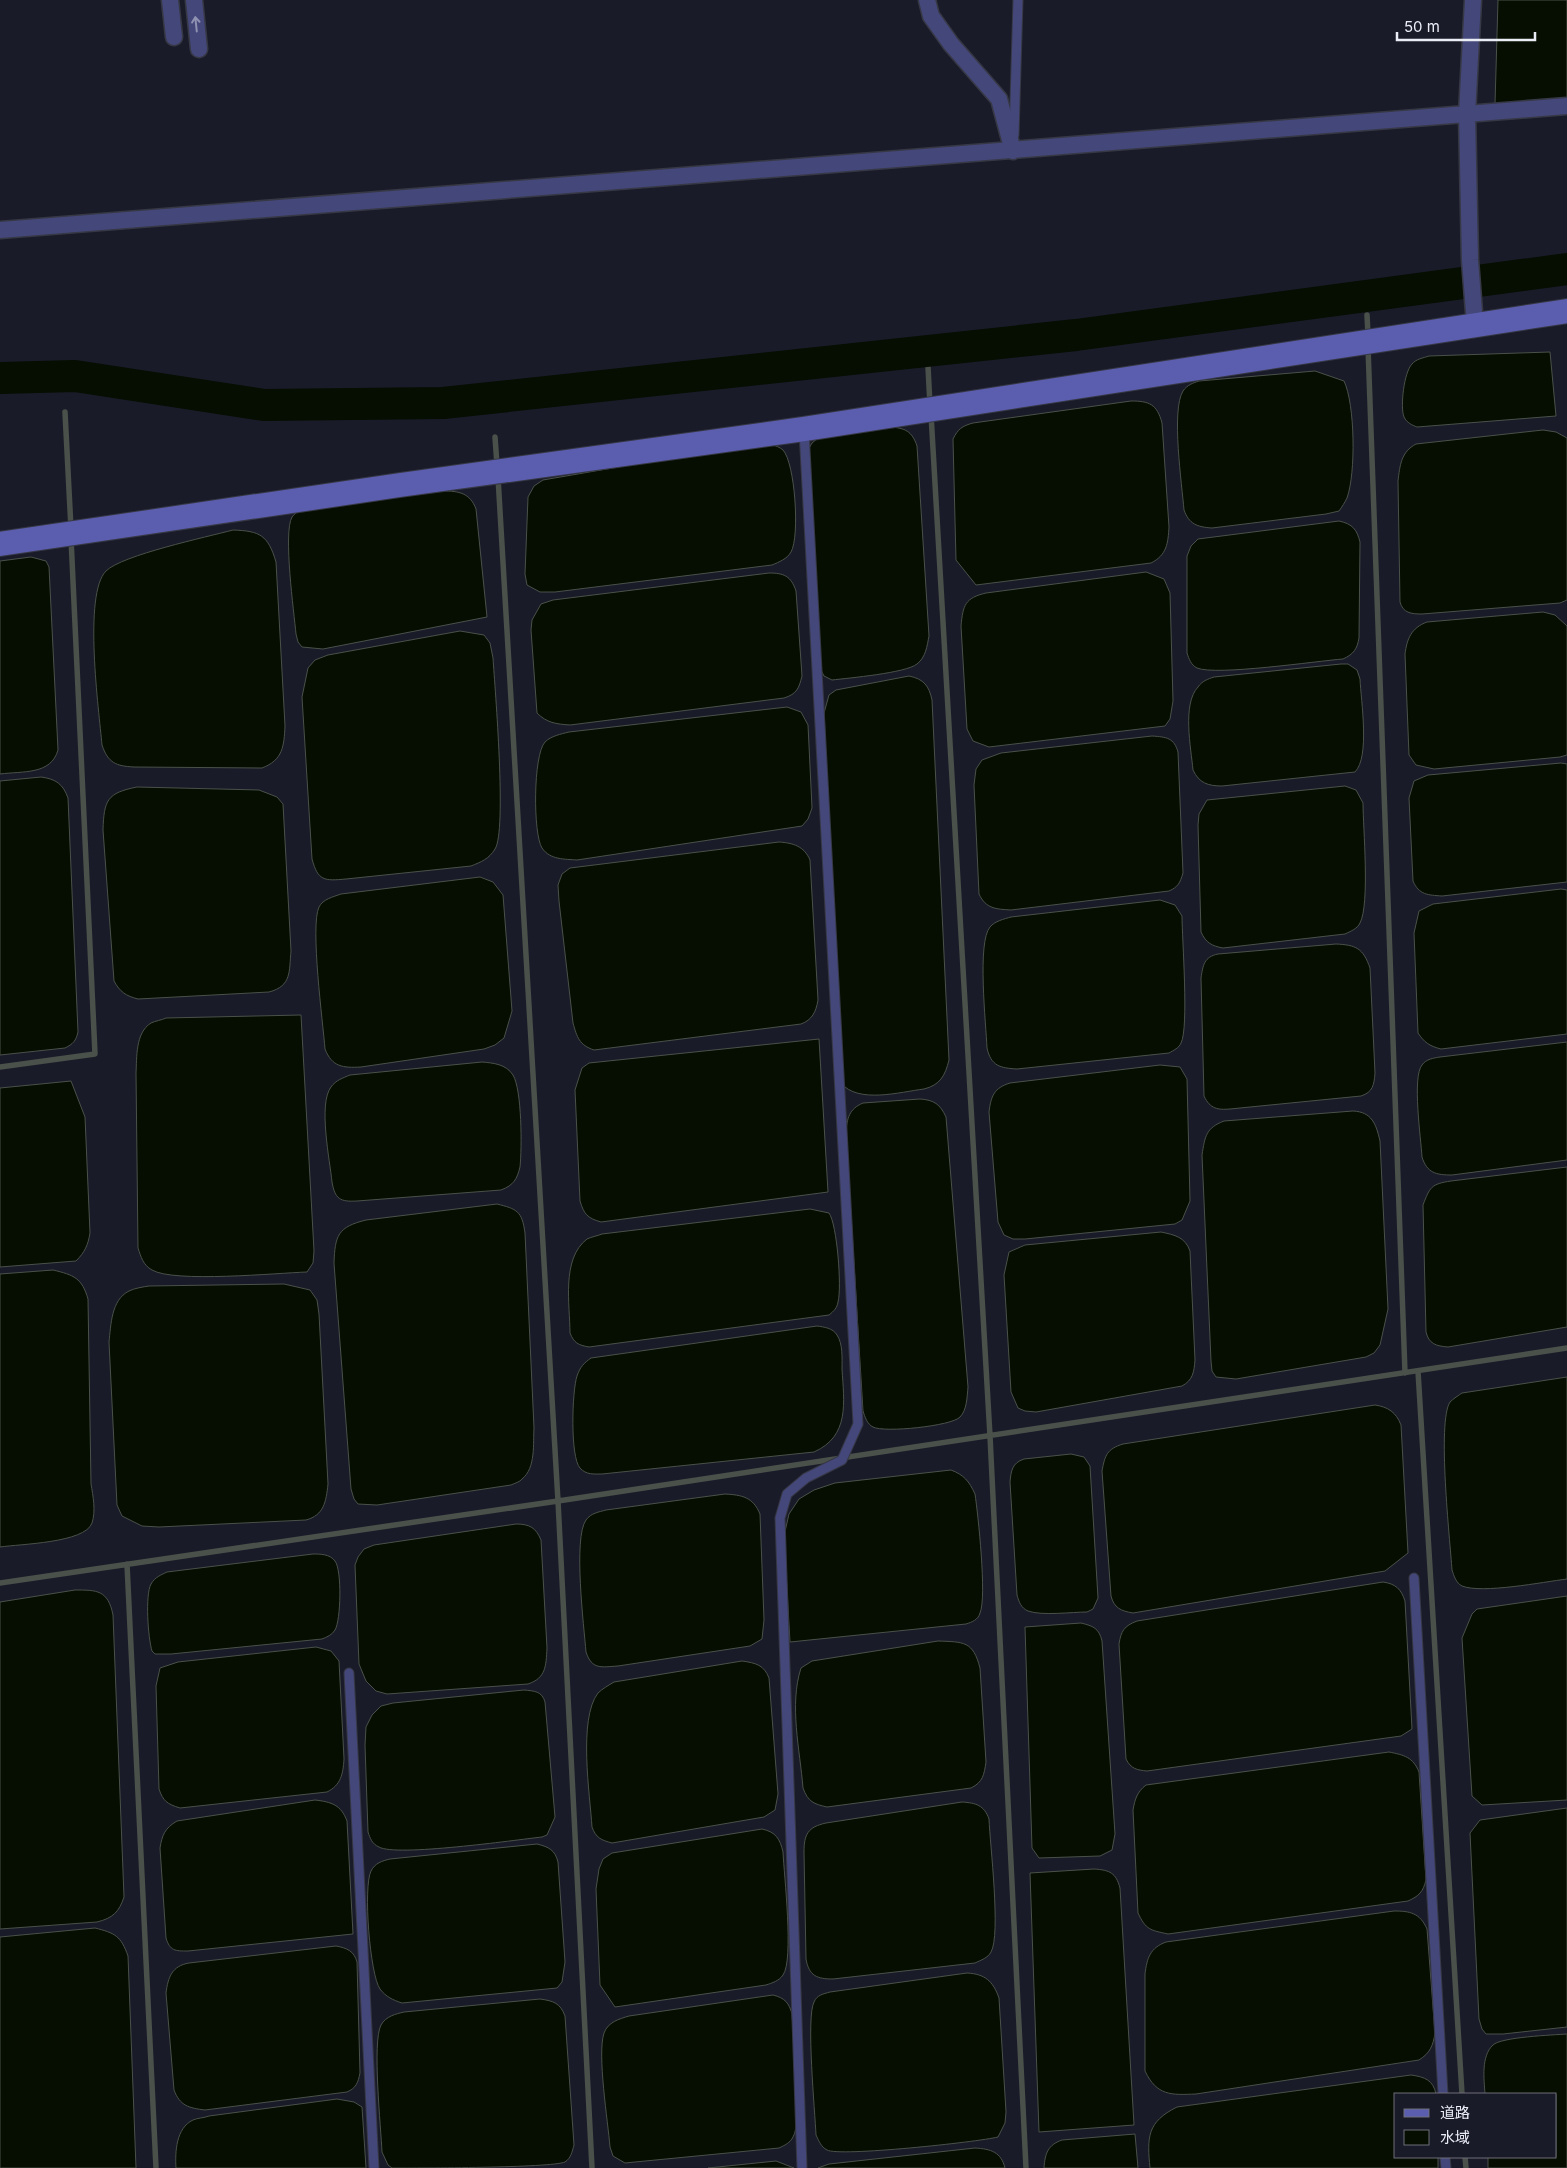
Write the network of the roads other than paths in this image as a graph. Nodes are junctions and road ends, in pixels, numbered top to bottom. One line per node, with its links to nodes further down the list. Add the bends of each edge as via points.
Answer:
1 (170, 0): 6 (street)
2 (194, 0): 7 (street, one-way to 2)
3 (927, 0): 10 (street, via 931,16 951,44 999,99)
4 (1018, 0): 10 (lane)
5 (1473, 0): 9 (street)
6 (174, 37)
7 (199, 49)
8 (1567, 106): 9 (street)
9 (1466, 114): 10 (street); 13 (street)
10 (1013, 151): 11 (street)
11 (0, 230)
12 (1567, 311): 13 (street)
13 (1475, 318): 14 (street)
14 (804, 429): 15 (street, via 400,484); 20 (lane, via 858,1424 842,1460 806,1478 787,1494 780,1518)
15 (0, 544)
16 (1414, 1578): 18 (lane)
17 (349, 1674): 19 (lane)
18 (1443, 2093)
19 (374, 2168)
20 (802, 2168)

